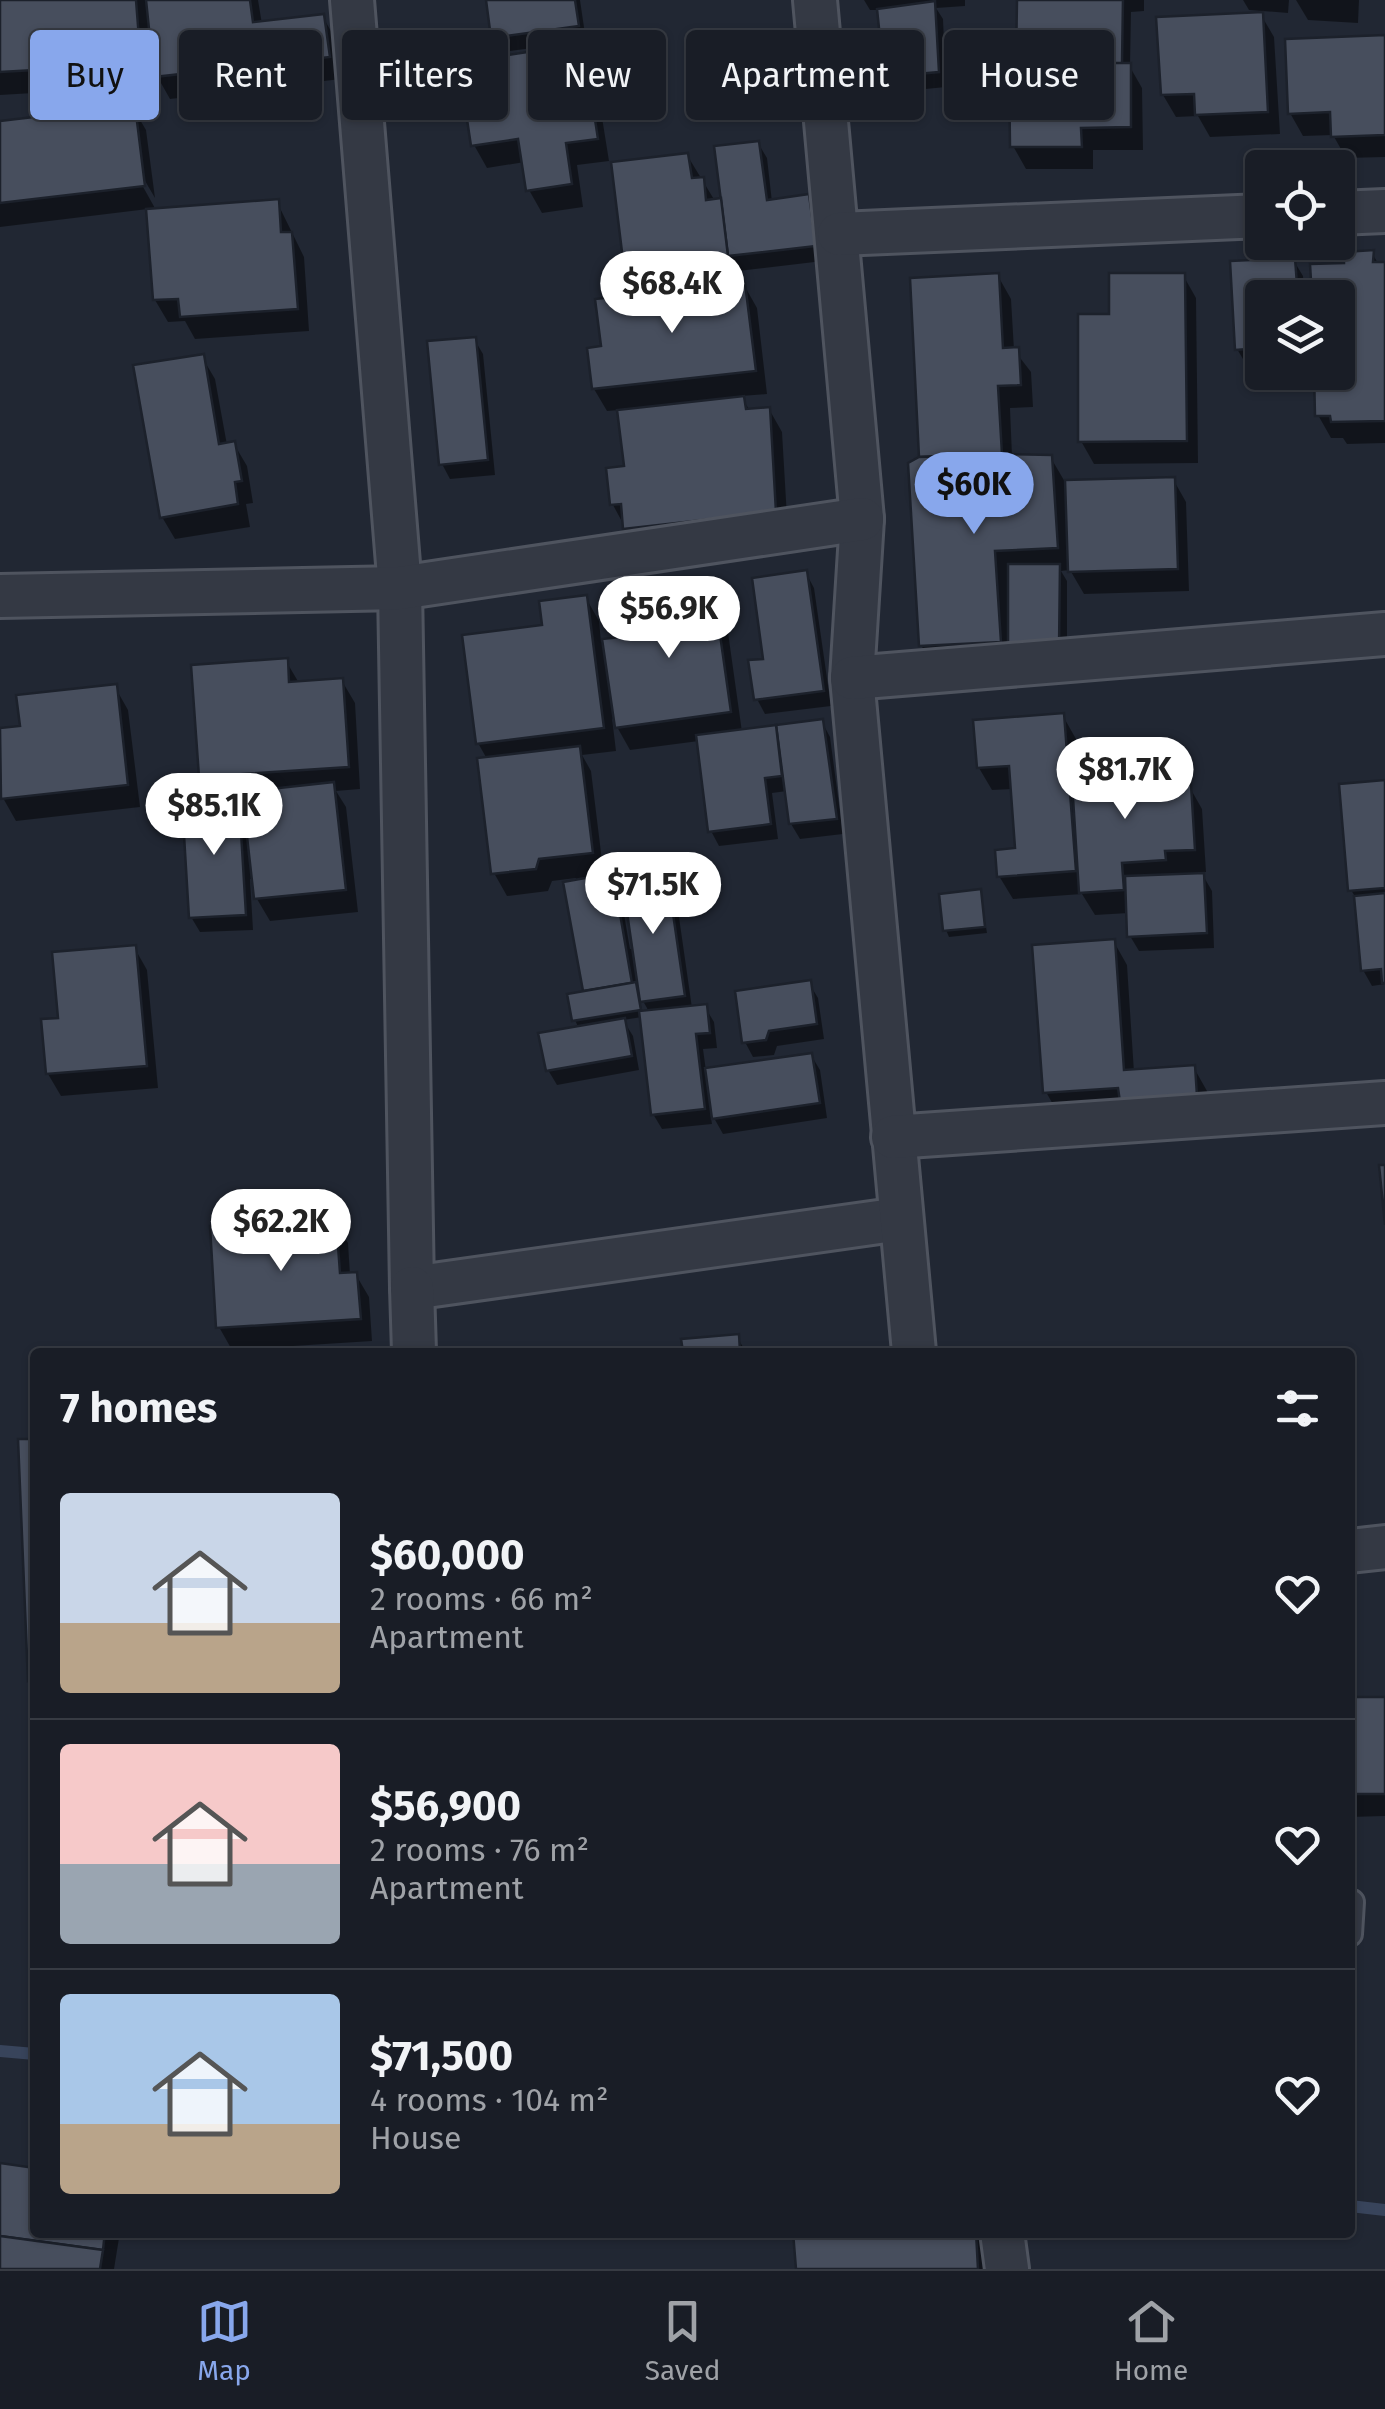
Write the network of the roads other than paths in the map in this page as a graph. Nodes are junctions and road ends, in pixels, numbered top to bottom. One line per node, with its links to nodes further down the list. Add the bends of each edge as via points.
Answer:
1 (352, 0): 8 (street)
2 (815, 0): 6 (street)
3 (1385, 211): 4 (street)
4 (1355, 212)
5 (1245, 217): 6 (street)
6 (839, 234): 7 (street)
7 (862, 518): 8 (street); 11 (street)
8 (400, 588): 9 (street); 15 (street)
9 (0, 596)
10 (1385, 634): 11 (street)
11 (852, 678): 13 (street)
12 (1385, 1103): 13 (street)
13 (893, 1137): 14 (street)
14 (900, 1218): 15 (street); 17 (street)
15 (412, 1288): 16 (street)
16 (414, 1348)
17 (914, 1348)
18 (1385, 1547): 19 (street)
19 (1355, 1550)
20 (1003, 2238): 21 (street)
21 (1007, 2269)

